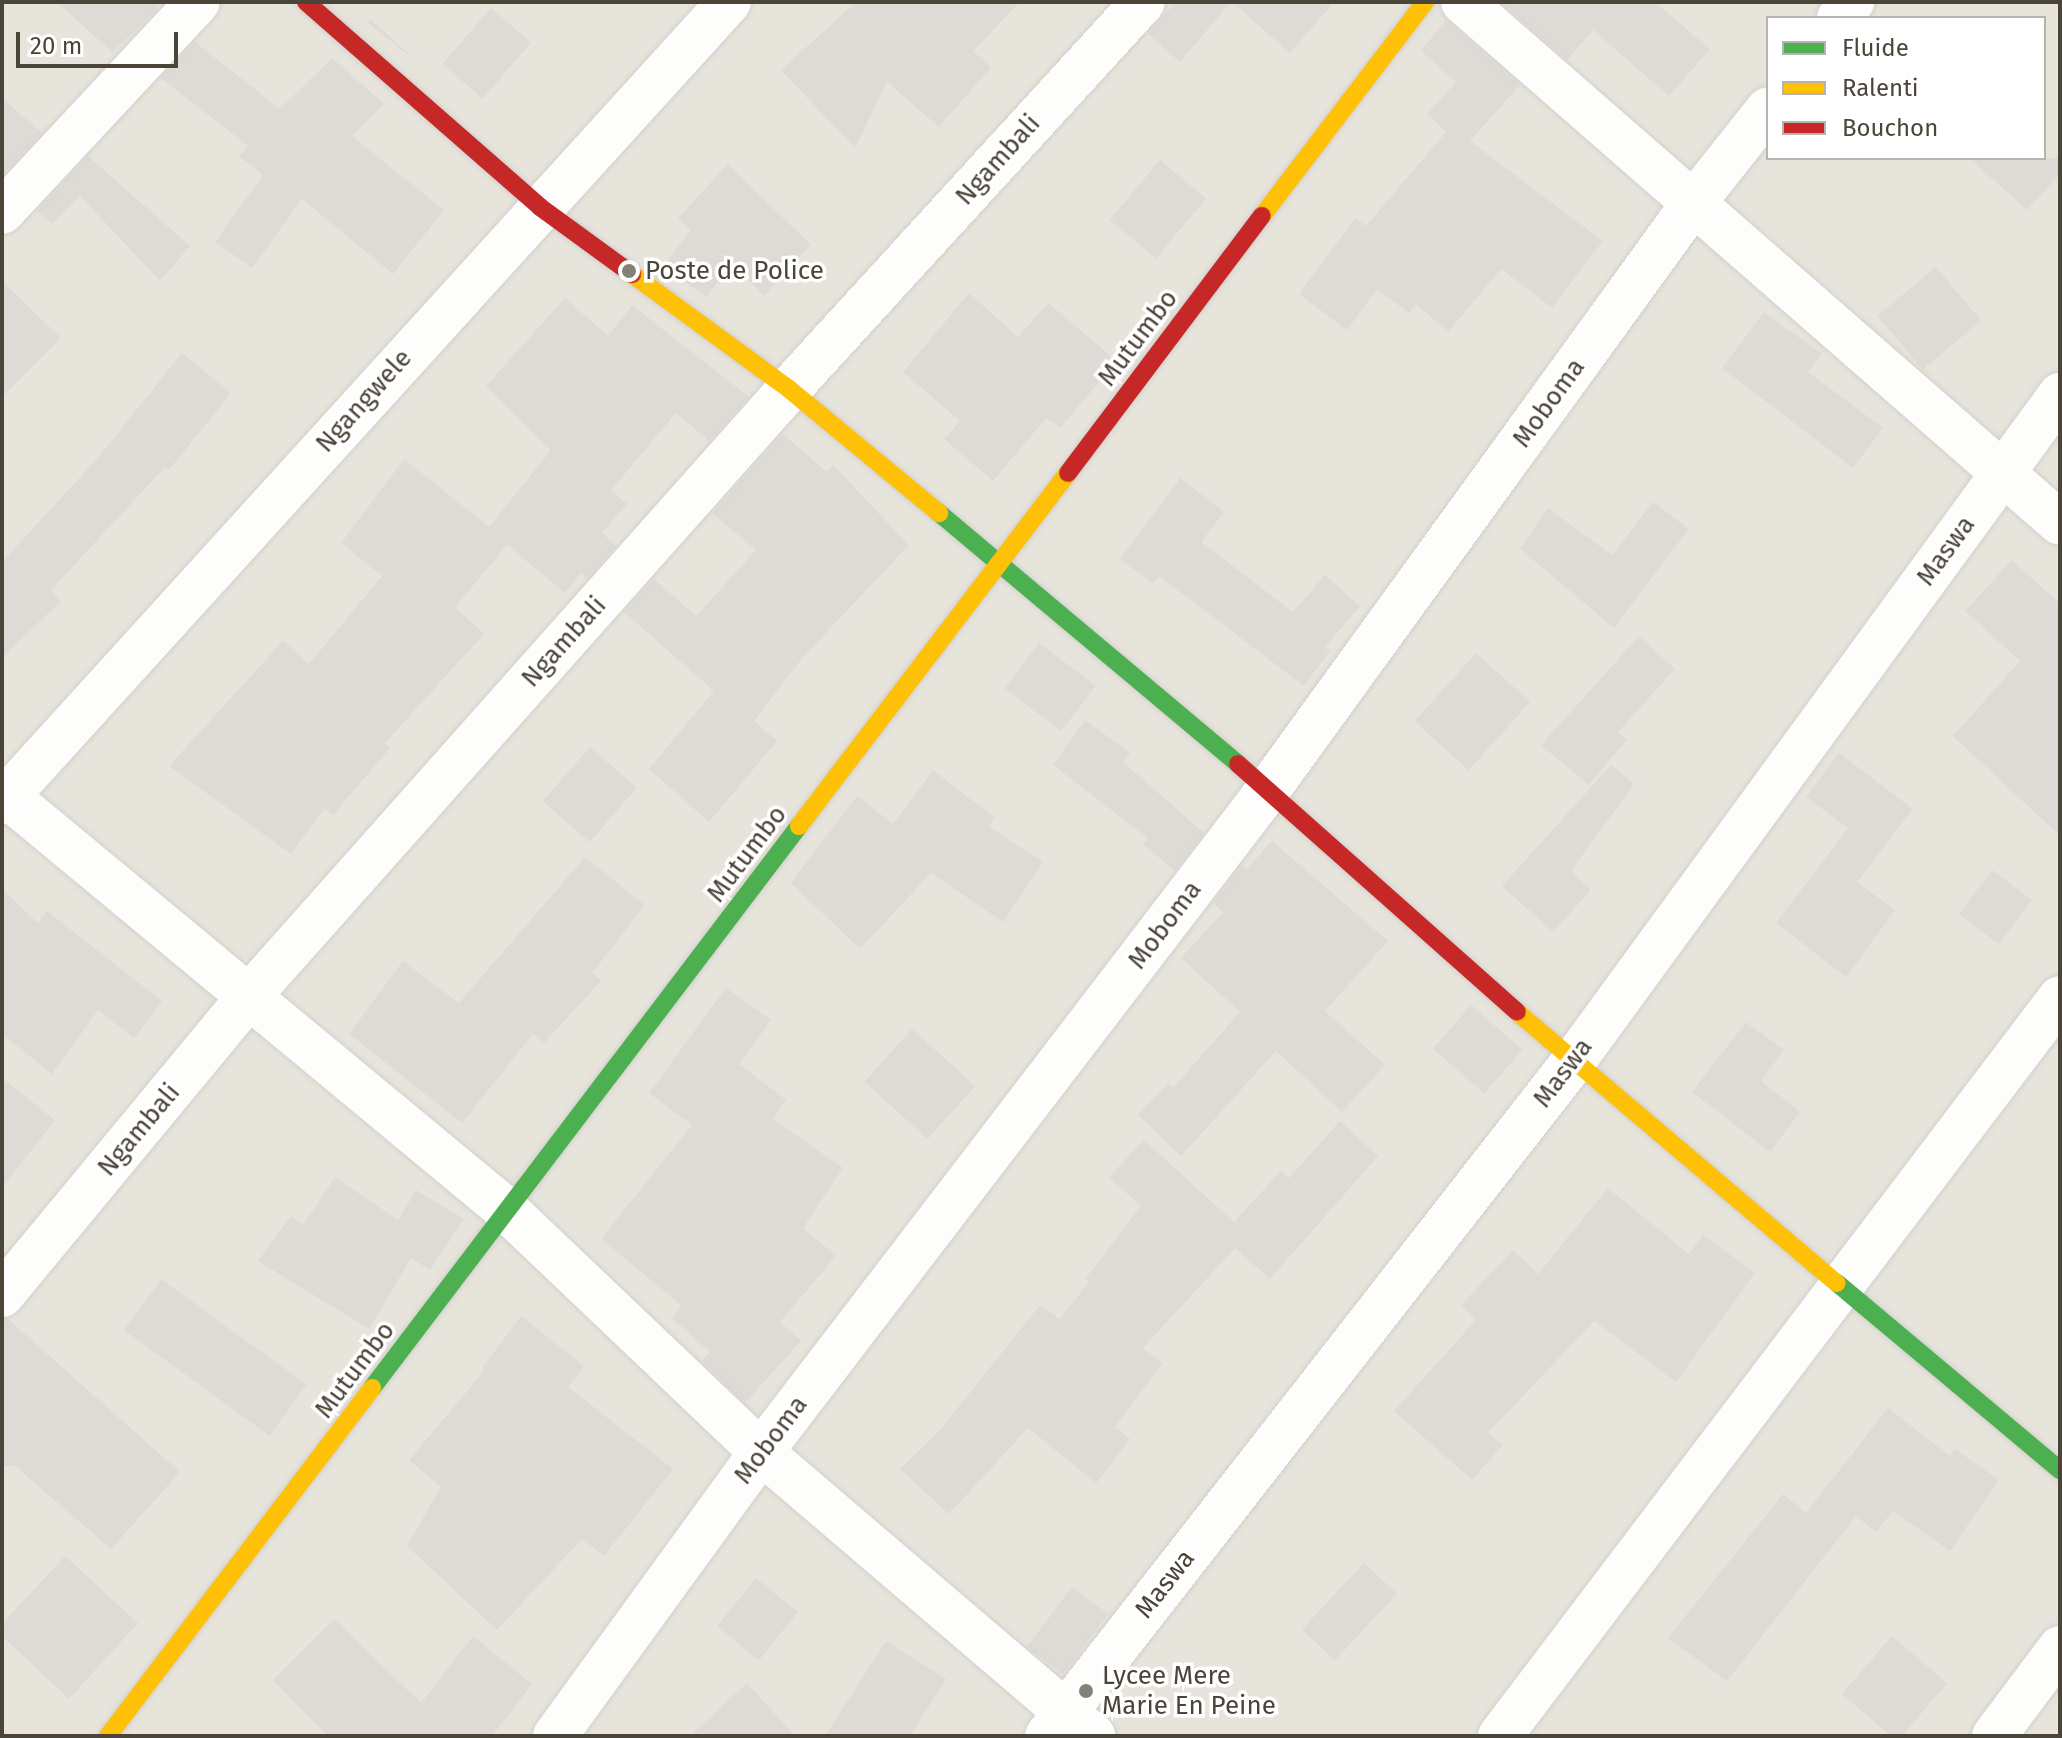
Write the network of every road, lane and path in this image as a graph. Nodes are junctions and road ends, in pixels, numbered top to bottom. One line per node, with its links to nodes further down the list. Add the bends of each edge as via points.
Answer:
1 (198, 2): 10 (street)
2 (306, 2): 9 (street)
3 (729, 2): 9 (street, Ngangwele)
4 (1143, 2): 11 (street, Ngambali)
5 (1425, 2): 15 (street, Mutumbo)
6 (1463, 2): 8 (street)
7 (1766, 112): 8 (street, Moboma)
8 (1692, 205): 13 (street); 16 (street, Moboma)
9 (540, 207): 11 (street); 17 (street, Ngangwele)
10 (2, 212)
11 (789, 389): 15 (street); 18 (street, Ngambali)
12 (2060, 395): 13 (street, Maswa)
13 (2005, 471): 14 (street); 20 (street, Maswa)
14 (2060, 523)
15 (1000, 563): 16 (street); 21 (street, Mutumbo)
16 (1268, 790): 20 (street); 24 (street, Moboma)
17 (4, 797): 18 (street)
18 (250, 995): 21 (street); 23 (street, Ngambali)
19 (2060, 998): 22 (street)
20 (1573, 1062): 22 (street); 27 (street, Maswa)
21 (509, 1212): 24 (street); 28 (street, Mutumbo)
22 (1840, 1284): 25 (street); 30 (street)
23 (2, 1295)
24 (761, 1452): 27 (street); 29 (street, Moboma)
25 (2060, 1470)
26 (2060, 1648): 31 (street)
27 (1068, 1728)
28 (108, 1736)
29 (555, 1736)
30 (1500, 1736)
31 (1994, 1736)

